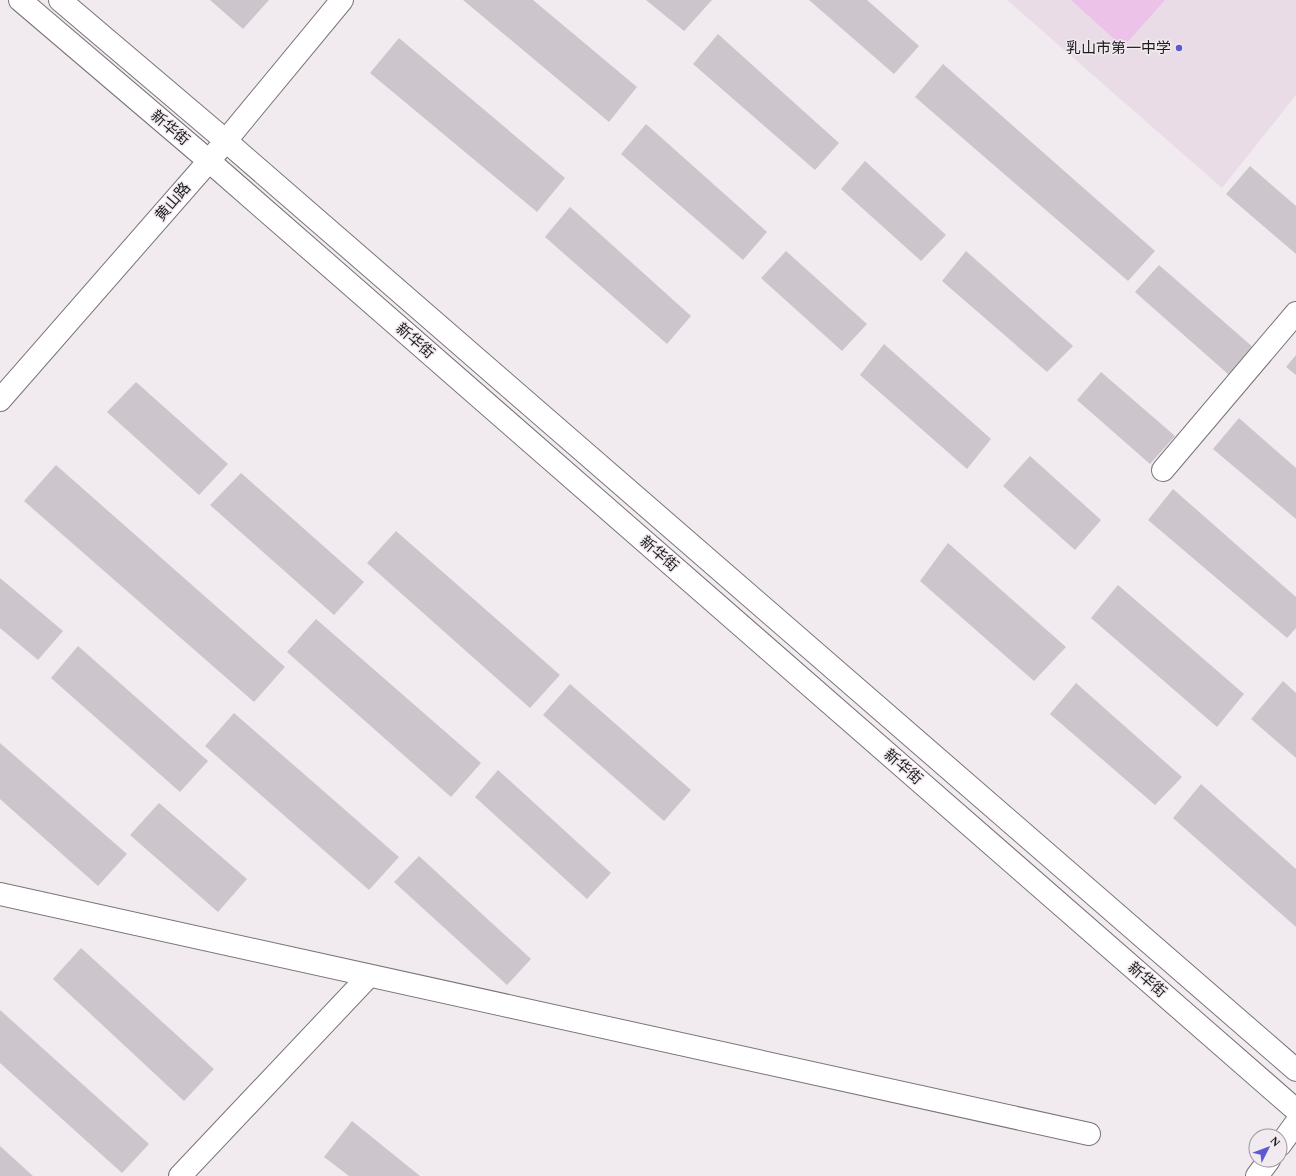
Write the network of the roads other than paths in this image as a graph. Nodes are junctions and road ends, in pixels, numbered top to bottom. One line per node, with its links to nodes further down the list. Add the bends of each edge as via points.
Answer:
1 (20, 0): 5 (street, 新华街)
2 (60, 0): 4 (street, 新华街)
3 (342, 0): 4 (street, 黄山路)
4 (226, 141): 5 (street, 黄山路); 11 (street, 新华街)
5 (209, 161): 7 (street, 黄山路); 12 (street, 新华街)
6 (1296, 313): 8 (street)
7 (0, 400)
8 (1163, 470)
9 (0, 894): 10 (street)
10 (369, 976): 14 (street); 16 (street)
11 (1296, 1070)
12 (1296, 1110)
13 (1296, 1123): 15 (street)
14 (1089, 1134)
15 (1288, 1134)
16 (180, 1176)

